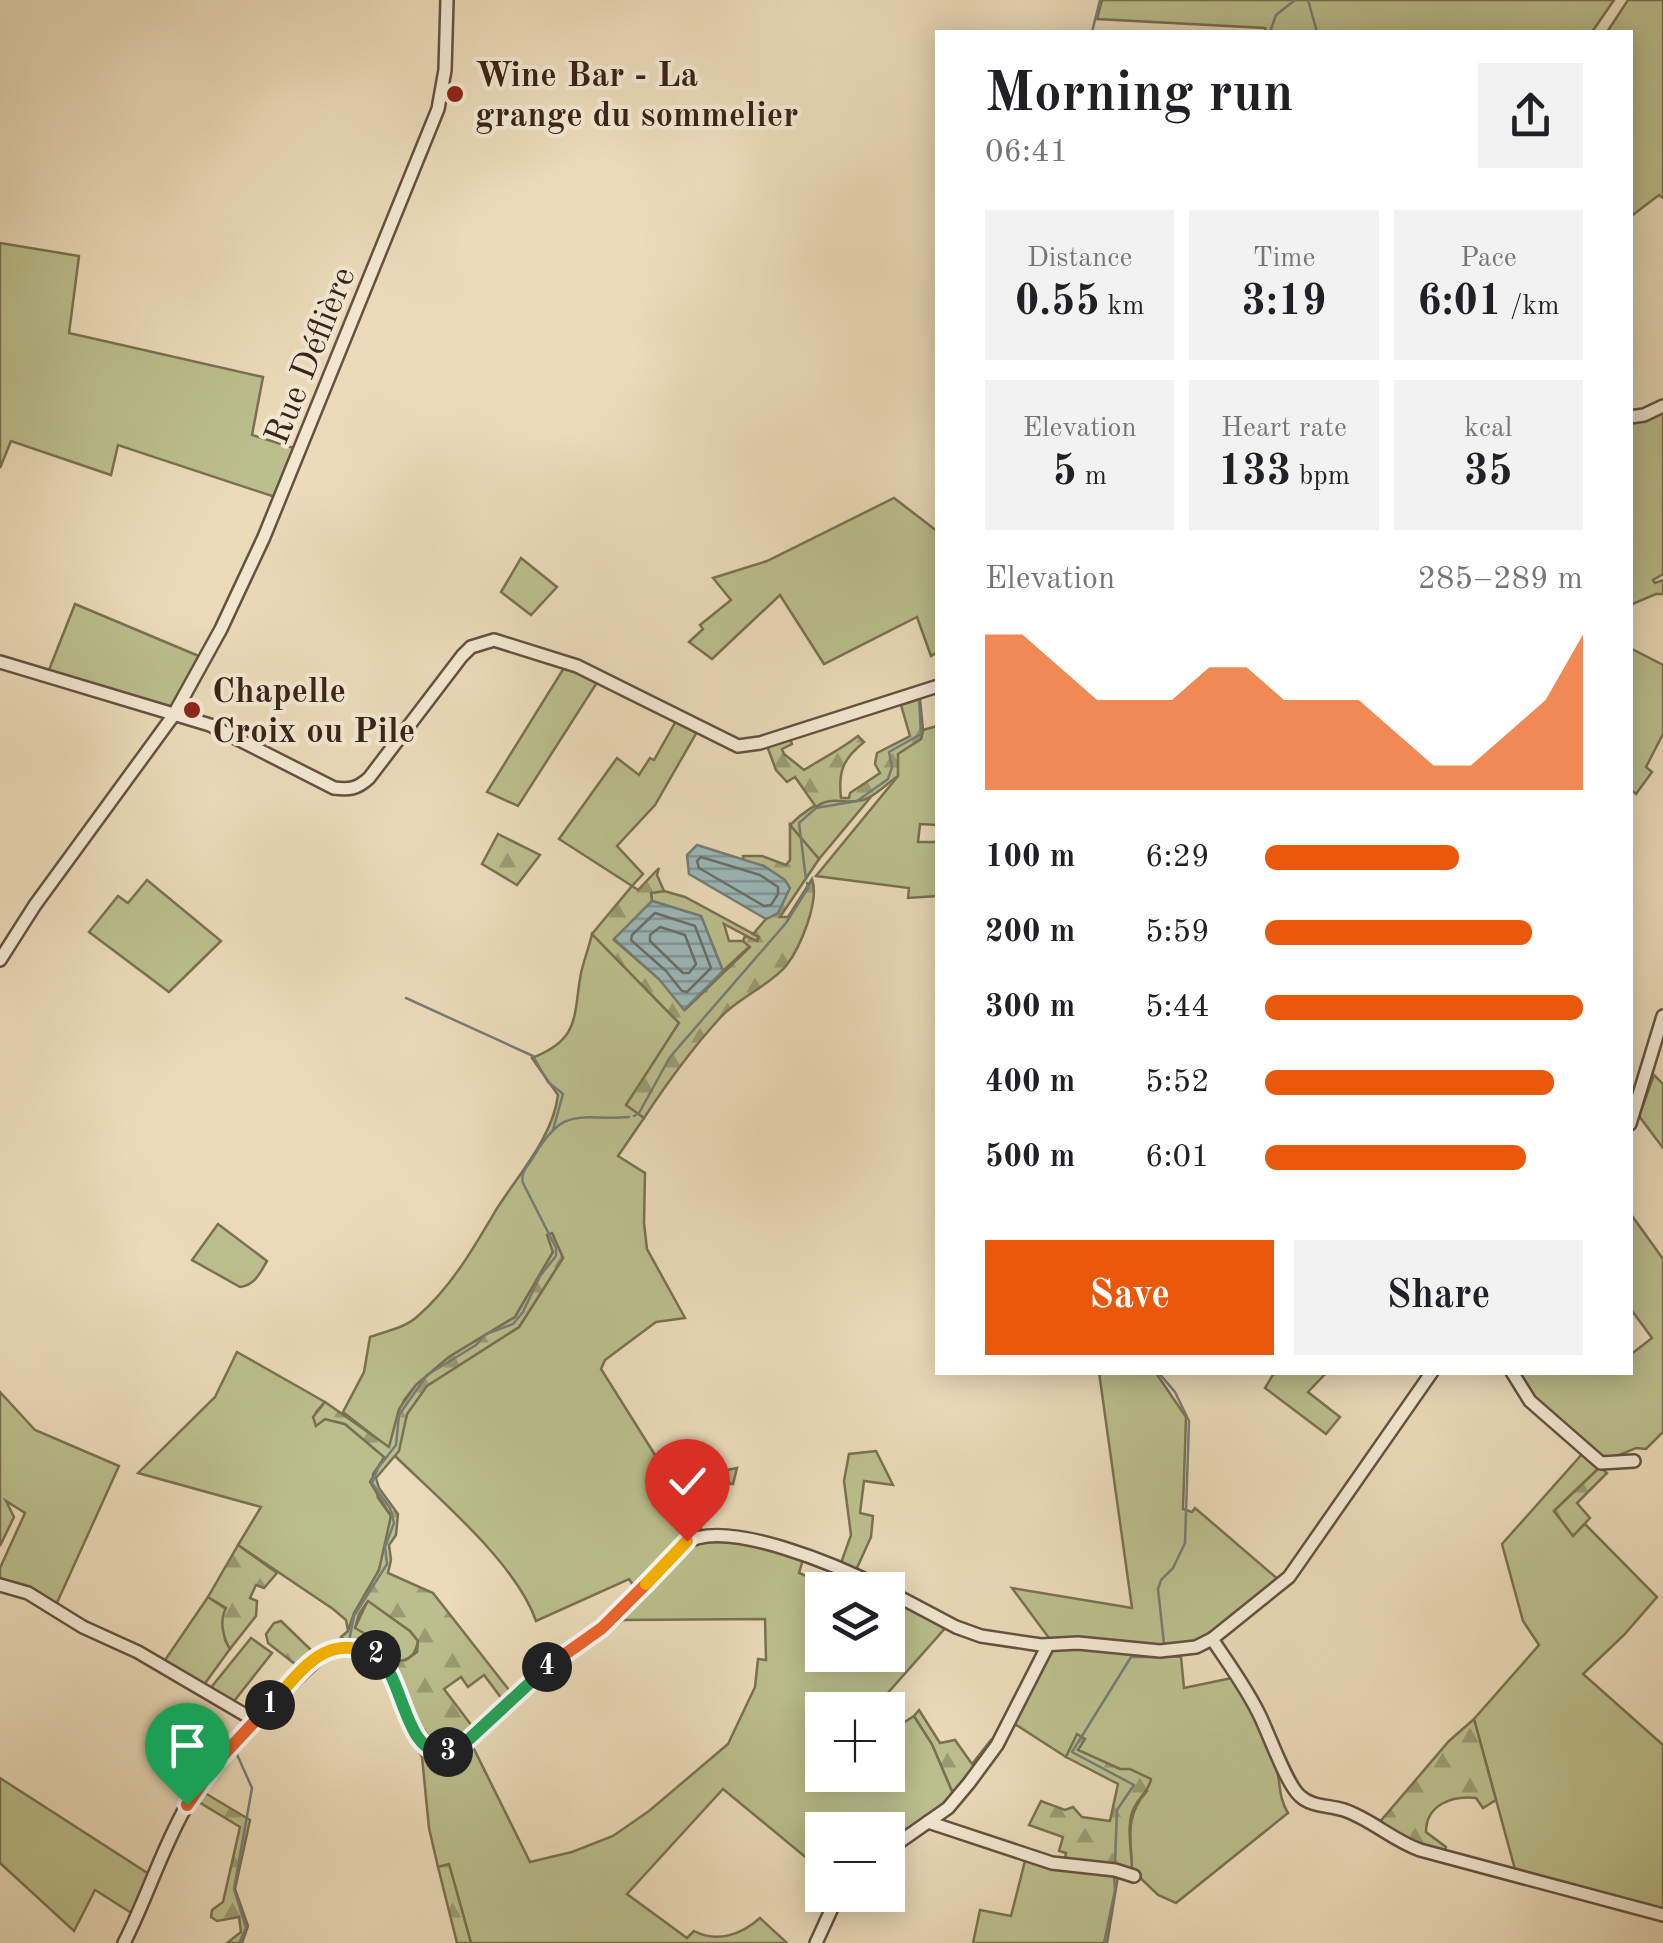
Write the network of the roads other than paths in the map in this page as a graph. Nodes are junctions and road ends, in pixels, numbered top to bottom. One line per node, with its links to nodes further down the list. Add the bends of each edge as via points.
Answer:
1 (446, 0): 6 (street, Rue Déflière, via 438,110 252,565)
2 (1663, 406): 3 (street)
3 (1633, 417)
4 (0, 662): 6 (street)
5 (935, 687): 6 (street, via 738,746 578,666 494,640 481,642 462,656 369,778 347,790 210,725)
6 (173, 716): 7 (street, Rue Déflière)
7 (0, 960)
8 (1663, 1016): 9 (street)
9 (1633, 1114)
10 (1430, 1375): 16 (street, via 1289,1578)
11 (1514, 1375): 12 (street, via 1530,1401 1601,1463)
12 (1634, 1462)
13 (843, 1572): 18 (street, via 796,1552 694,1537 602,1628 443,1754 425,1746 382,1660 364,1650 327,1650)
14 (0, 1585): 18 (street, via 138,1652)
15 (905, 1600): 17 (street, via 972,1634)
16 (1212, 1639): 17 (street, via 1175,1651); 25 (street, via 1248,1693 1300,1797 1352,1813 1420,1850)
17 (1048, 1645): 19 (street, via 997,1745)
18 (254, 1720): 26 (street, via 187,1805)
19 (948, 1808): 20 (street); 21 (street)
20 (928, 1822): 21 (street); 22 (street)
21 (952, 1831): 23 (street, via 1052,1863)
22 (905, 1838)
23 (1134, 1876)
24 (830, 1912): 27 (street)
25 (1663, 1915)
26 (124, 1943)
27 (816, 1943)

